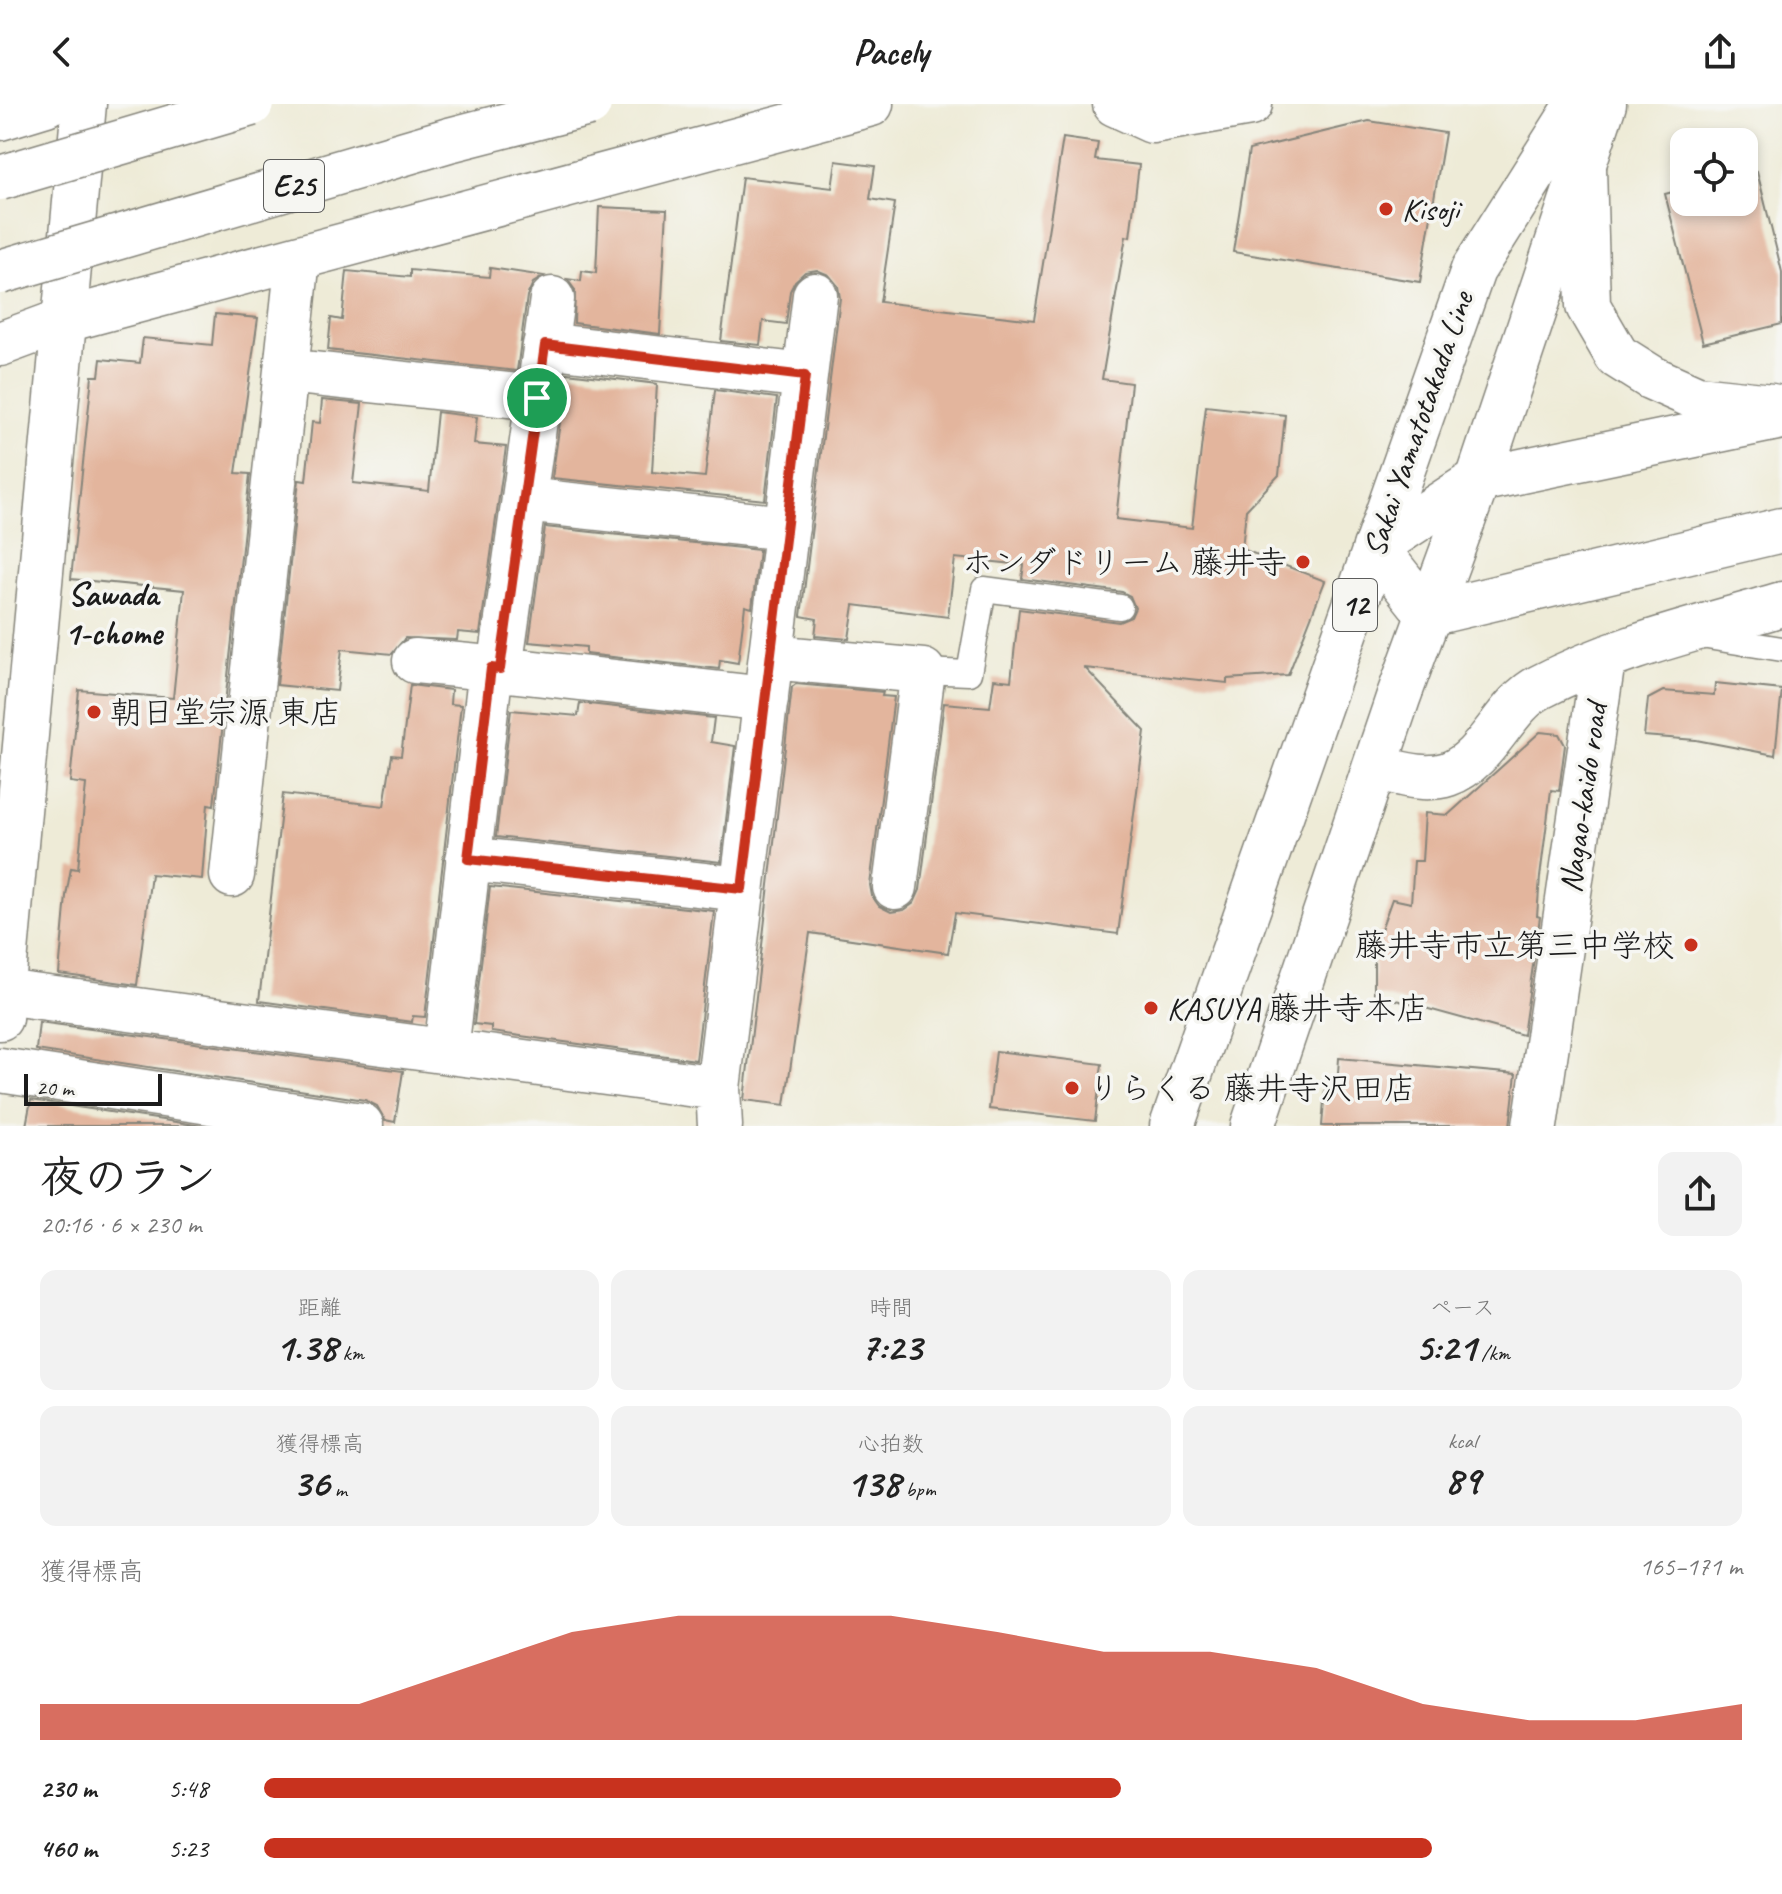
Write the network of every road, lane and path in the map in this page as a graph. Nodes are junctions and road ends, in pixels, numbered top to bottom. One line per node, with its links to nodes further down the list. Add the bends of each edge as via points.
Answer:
1 (46, 104): 10 (main road)
2 (84, 104): 17 (main road)
3 (251, 104): 12 (main road, bridge)
4 (589, 104): 14 (main road, E25, bridge)
5 (871, 104): 13 (main road)
6 (1115, 104): 7 (main road, via 1152,121)
7 (1250, 104)
8 (1578, 104): 29 (main road, Sakai Yamatotakada Line / 12, via 1473,270)
9 (1604, 104): 11 (main road, 12)
10 (0, 118)
11 (1584, 168): 23 (main road, via 1588,306 1617,356 1697,398); 25 (main road, 12)
12 (0, 178)
13 (298, 258): 17 (main road); 20 (main road)
14 (0, 272)
15 (815, 295): 21 (main road)
16 (552, 299): 19 (main road)
17 (65, 320): 18 (main road); 45 (main road)
18 (0, 344)
19 (545, 345): 21 (main road); 22 (main road)
20 (286, 371): 22 (main road); 42 (main road)
21 (805, 376): 27 (main road)
22 (537, 398): 26 (main road)
23 (1782, 407)
24 (1782, 417): 25 (main road)
25 (1478, 480): 29 (main road); 32 (main road, 12)
26 (524, 500): 27 (main road); 37 (main road)
27 (787, 528): 39 (main road)
28 (1782, 530): 32 (main road)
29 (1375, 547): 32 (main road); 50 (main road, Sakai Yamatotakada Line / 12)
30 (1782, 604): 33 (main road)
31 (1120, 607): 38 (lane, via 984,589 969,673)
32 (1428, 614): 40 (main road, 12)
33 (1684, 633): 34 (lane); 35 (main road)
34 (1782, 649)
35 (1603, 660): 40 (main road, via 1537,688 1451,773 1428,779); 52 (main road, Nagao-kaido road)
36 (415, 661): 37 (main road)
37 (495, 668): 39 (main road); 41 (main road)
38 (923, 671): 39 (main road); 43 (main road)
39 (768, 678): 44 (main road)
40 (1377, 768): 51 (main road, 12)
41 (468, 859): 44 (main road); 46 (main road)
42 (232, 875)
43 (895, 887)
44 (742, 889): 48 (main road)
45 (1, 1005): 46 (main road)
46 (446, 1051): 48 (main road)
47 (0, 1070): 49 (main road)
48 (719, 1107)
49 (361, 1125)
50 (1172, 1126)
51 (1253, 1126)
52 (1535, 1126)

